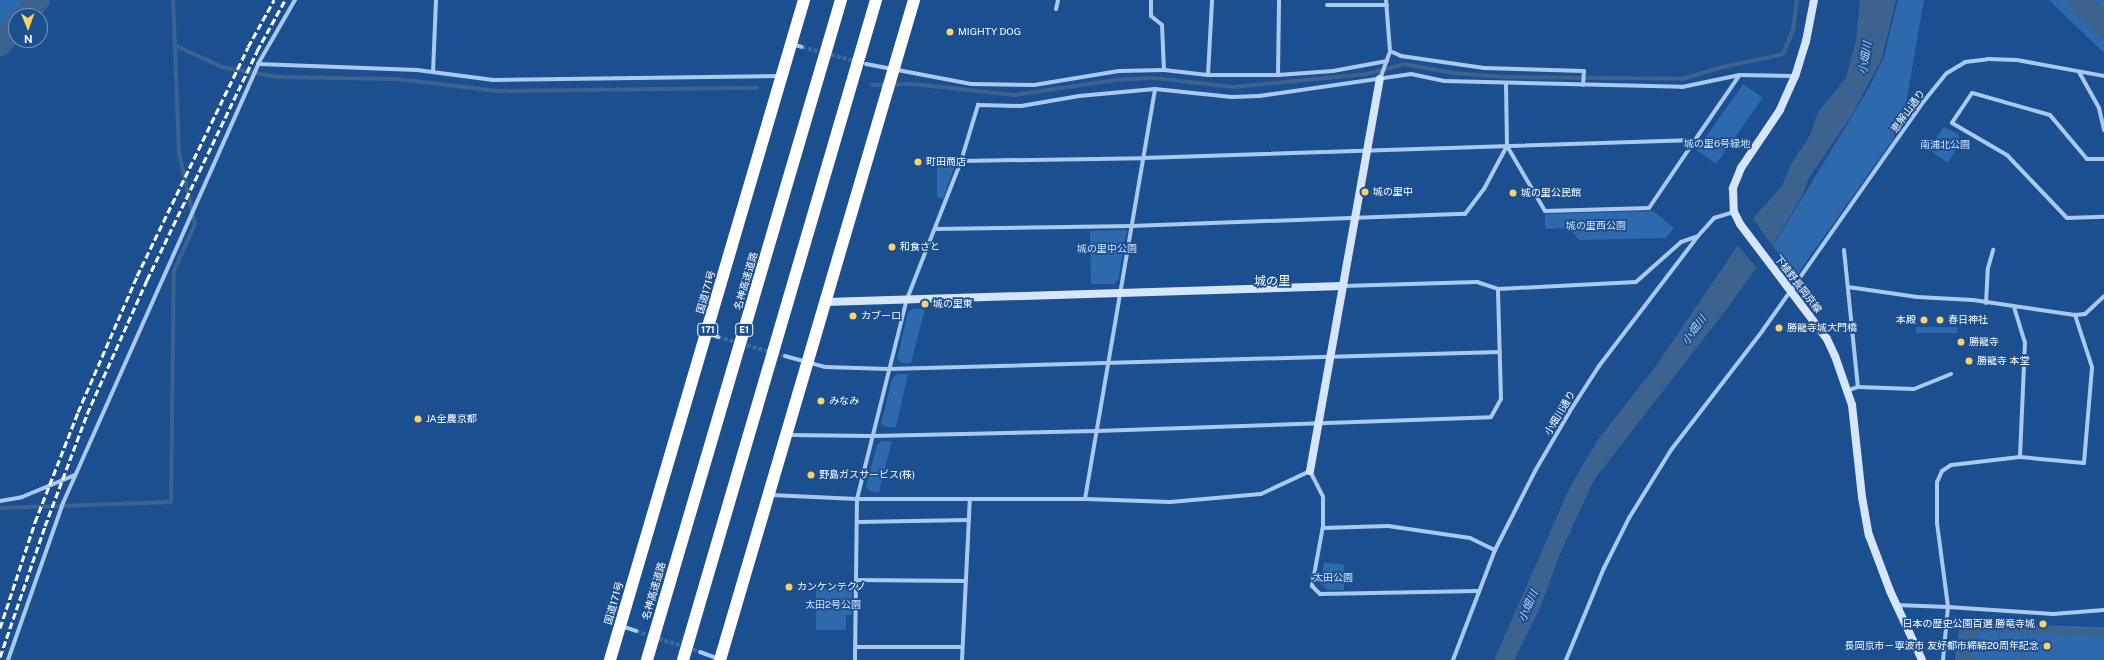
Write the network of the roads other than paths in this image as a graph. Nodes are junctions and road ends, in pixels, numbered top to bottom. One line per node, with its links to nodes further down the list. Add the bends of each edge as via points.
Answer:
1 (295, 0): 17 (street)
2 (436, 0): 21 (street)
3 (804, 0): 26 (highway, 国道171号 / 171, via 797,45)
4 (841, 0): 97 (highway, 名神高速道路 / E1)
5 (876, 0): 98 (highway)
6 (914, 0): 19 (highway)
7 (1058, 0): 14 (street)
8 (1151, 0): 20 (street, via 1150,16 1162,25)
9 (1212, 0): 23 (street)
10 (1279, 0): 24 (street)
11 (1814, 0): 27 (street, 下植野長岡京線, via 1806,41)
12 (1387, 2): 13 (street); 15 (street)
13 (1327, 5)
14 (1056, 9)
15 (1390, 51): 16 (street); 31 (street, via 1401,56 1484,68 1584,71)
16 (1387, 61): 24 (street, via 1333,71); 29 (street)
17 (258, 64): 21 (street, via 356,66); 74 (street)
18 (866, 64): 19 (street)
19 (893, 68): 20 (street, via 970,84 1034,85 1119,71); 55 (highway)
20 (1164, 70): 23 (street)
21 (433, 72): 26 (street, via 493,80)
22 (2079, 72): 28 (street, 恵解山通り); 33 (street, via 2099,108); 50 (street, 恵解山通り, via 2017,60 1988,59 1965,62 1947,74 1924,101)
23 (1208, 75): 24 (street)
24 (1278, 75)
25 (1740, 75): 27 (street); 31 (street, via 1682,87); 34 (street)
26 (781, 76): 90 (highway, 国道171号 / 171, via 712,335)
27 (1795, 76): 40 (street, 下植野長岡京線, via 1780,110 1741,168 1733,188)
28 (2104, 76)
29 (1380, 79): 30 (street, via 1411,74 1444,81); 32 (street, via 1259,96 1232,97); 36 (street)
30 (1506, 83): 31 (street); 35 (street)
31 (1583, 85)
32 (1155, 89): 37 (street); 39 (street, via 1080,96 1021,106 978,105)
33 (2104, 130)
34 (1695, 140): 35 (street); 35 (street, via 1649,208 1619,209 1545,211)
35 (1507, 146): 36 (street); 42 (street, via 1484,189 1465,214)
36 (1367, 150): 37 (street); 42 (street)
37 (1143, 158): 39 (street); 43 (street)
38 (2104, 158): 41 (street, via 2087,159 2050,115 1972,93 1952,123 2007,155 2067,218)
39 (961, 161): 44 (street)
40 (1734, 212): 45 (street, 小畑川通り, via 1714,218); 50 (street, 下植野長岡京線, via 1740,224)
41 (2104, 217)
42 (1355, 218): 43 (street); 48 (street)
43 (1131, 226): 44 (street); 52 (street)
44 (935, 229): 54 (street)
45 (1698, 236): 51 (street, via 1681,242 1636,282); 83 (street, 小畑川通り, via 1599,366 1570,410 1535,471)
46 (1844, 250): 49 (street)
47 (1994, 250): 56 (street, via 1988,268)
48 (1343, 286): 51 (street, via 1477,282); 52 (street); 61 (street)
49 (1848, 287): 56 (street, via 1917,297); 66 (street)
50 (1788, 288): 67 (street, 下植野長岡京線, via 1827,339); 103 (street, 恵解山通り, via 1671,450 1629,518 1604,568)
51 (1498, 289): 59 (street)
52 (1120, 292): 54 (street); 63 (street)
53 (2104, 296): 58 (street, via 2085,314)
54 (908, 299): 55 (street); 64 (street)
55 (826, 302): 62 (highway)
56 (1986, 302): 57 (street)
57 (2014, 307): 58 (street); 72 (street, via 2024,342)
58 (2076, 315): 72 (street, via 2092,367 2084,463)
59 (1500, 352): 61 (street); 68 (street, via 1501,399 1491,417)
60 (785, 356): 62 (street)
61 (1330, 356): 63 (street); 68 (street)
62 (807, 362): 64 (street, via 825,367); 70 (highway)
63 (1108, 363): 64 (street); 69 (street)
64 (888, 369): 71 (street)
65 (1951, 374): 66 (street, via 1914,389)
66 (1858, 387): 67 (street)
67 (1849, 390): 87 (street, 下植野長岡京線, via 1867,525 1875,553)
68 (1319, 421): 69 (street); 73 (street)
69 (1097, 431): 71 (street); 78 (street)
70 (786, 435): 71 (street); 75 (highway)
71 (872, 436): 76 (street)
72 (2020, 457): 88 (street, via 1952,465 1939,476 1937,522)
73 (1310, 472): 78 (street, via 1261,494 1170,502); 82 (street, via 1323,497)
74 (76, 474): 79 (street, via 22,497); 95 (street, via 63,503)
75 (768, 495): 76 (street); 99 (highway)
76 (857, 499): 77 (street); 81 (street)
77 (970, 499): 78 (street); 80 (street)
78 (1085, 499)
79 (0, 501)
80 (969, 520): 81 (street); 85 (street)
81 (857, 522): 84 (street)
82 (1323, 528): 83 (street, via 1388,526 1470,538); 86 (street, via 1312,586 1320,594)
83 (1495, 550): 86 (street, 小畑川通り)
84 (856, 580): 85 (street); 92 (street)
85 (965, 581): 93 (street)
86 (1478, 591): 102 (street, 小畑川通り)
87 (1896, 605): 88 (street); 104 (street, 下植野長岡京線)
88 (1948, 607): 89 (street, via 2053,614); 105 (street)
89 (2104, 610)
90 (620, 626): 91 (street); 96 (highway, 国道171号 / 171)
91 (636, 632)
92 (855, 647): 93 (street); 100 (street)
93 (962, 647): 101 (street)
94 (700, 652): 99 (street)
95 (8, 660)
96 (610, 660)
97 (647, 660)
98 (683, 660)
99 (720, 660)
100 (855, 660)
101 (962, 660)
102 (1453, 660)
103 (1566, 660)
104 (1922, 660)
105 (1943, 660)

